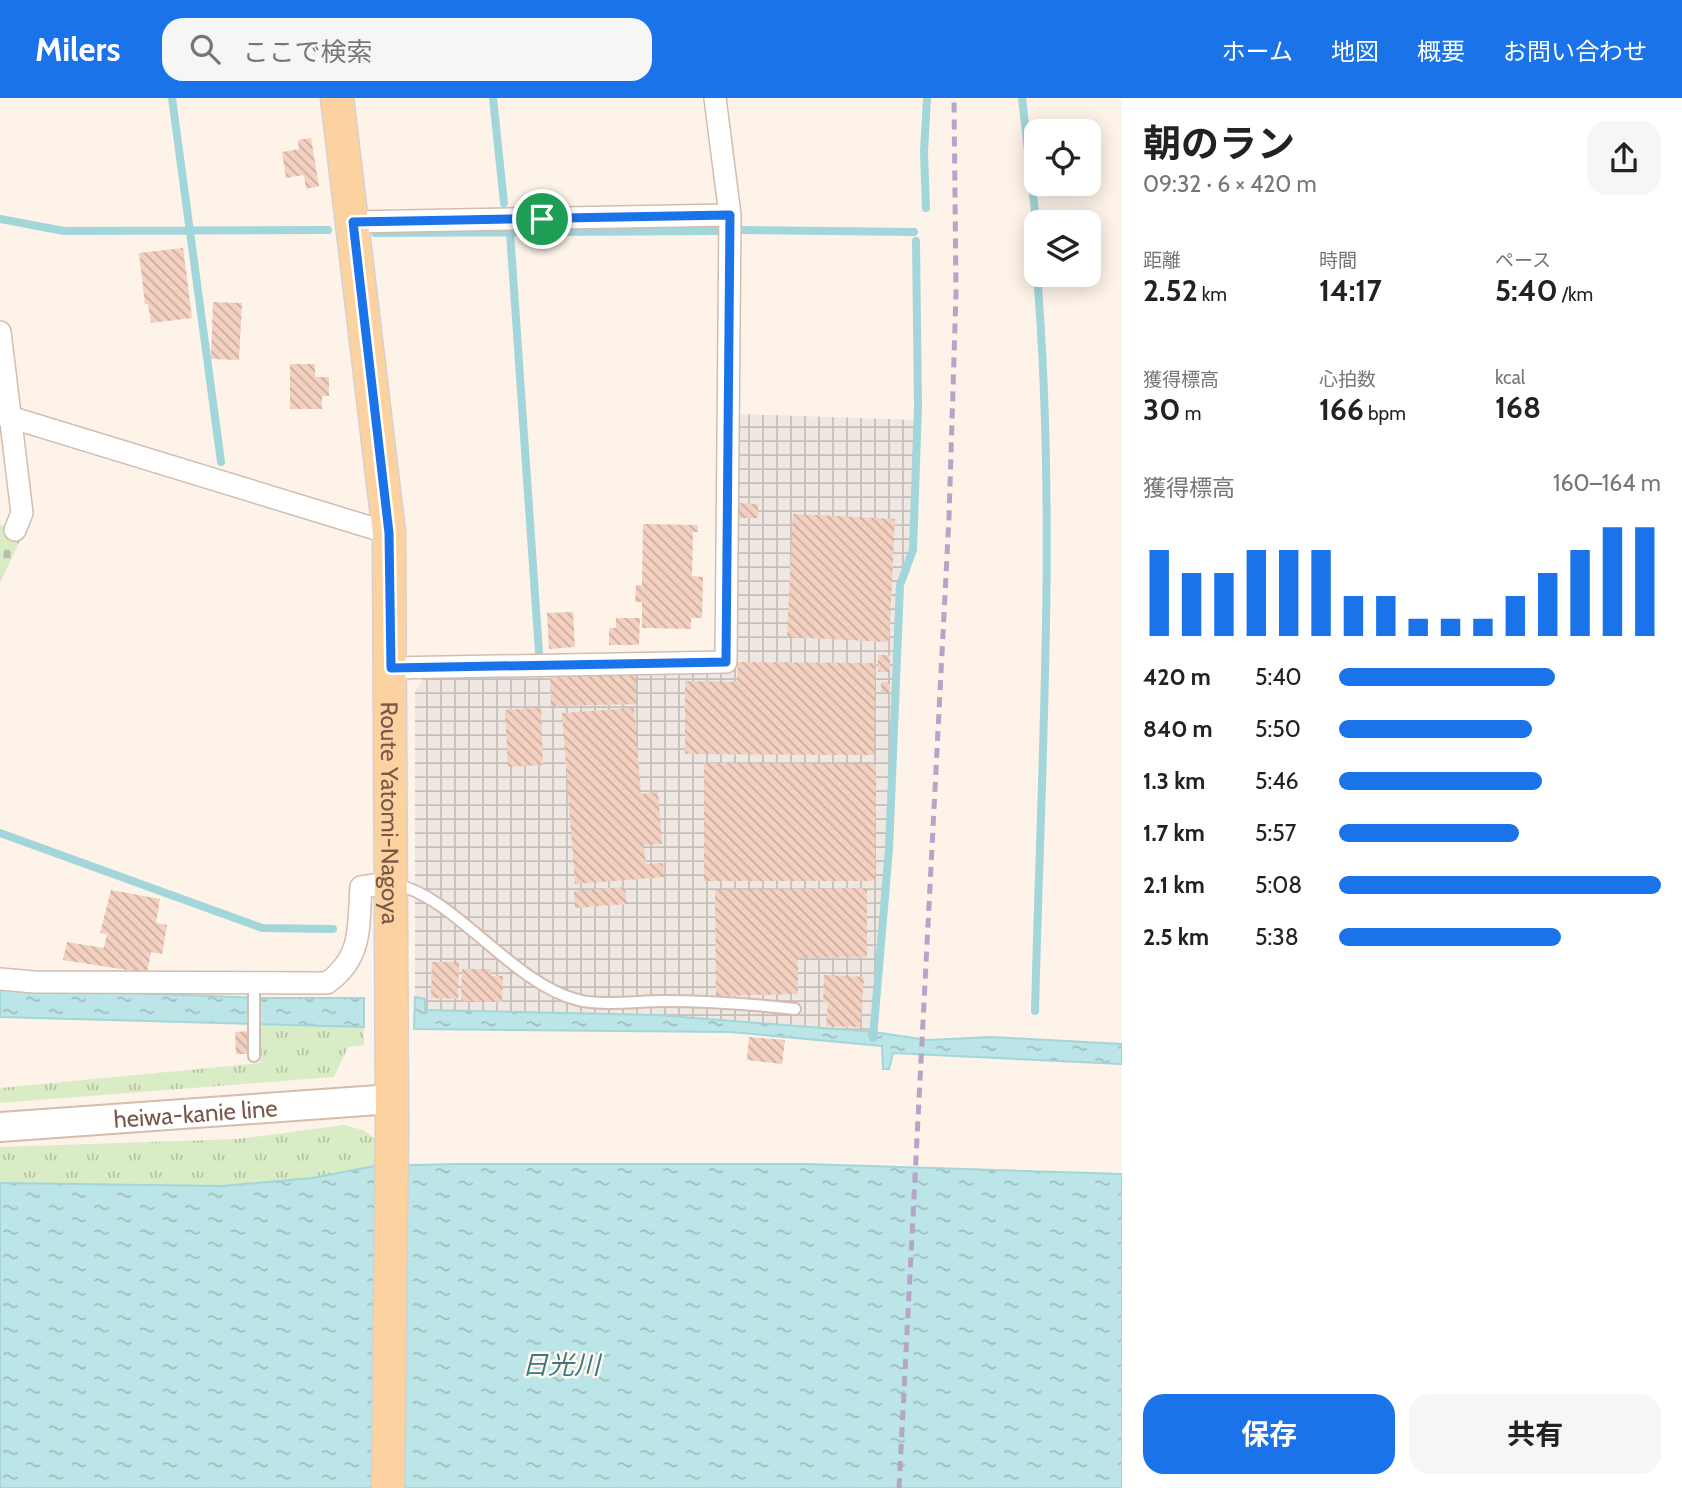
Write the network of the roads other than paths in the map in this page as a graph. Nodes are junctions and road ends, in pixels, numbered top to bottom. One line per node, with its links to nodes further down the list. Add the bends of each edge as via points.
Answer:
1 (337, 98): 4 (main road, Route Yatomi-Nagoya)
2 (715, 98): 3 (street)
3 (730, 215): 4 (street); 9 (street, via 726,662)
4 (353, 222): 8 (main road, Route Yatomi-Nagoya)
5 (0, 332): 6 (street)
6 (6, 416): 7 (street, via 22,513); 8 (street)
7 (15, 530)
8 (389, 533): 9 (main road, Route Yatomi-Nagoya)
9 (391, 668): 10 (main road, Route Yatomi-Nagoya)
10 (389, 883): 12 (street, via 361,887 356,951 343,971 327,983); 13 (lane, via 417,889 520,969 579,1001 717,1001); 15 (main road, Route Yatomi-Nagoya)
11 (0, 979): 12 (street)
12 (254, 989): 14 (lane)
13 (795, 1009)
14 (254, 1056)
15 (392, 1112): 16 (main road, heiwa-kanie line); 17 (main road, Route Yatomi-Nagoya)
16 (0, 1127)
17 (388, 1488)

